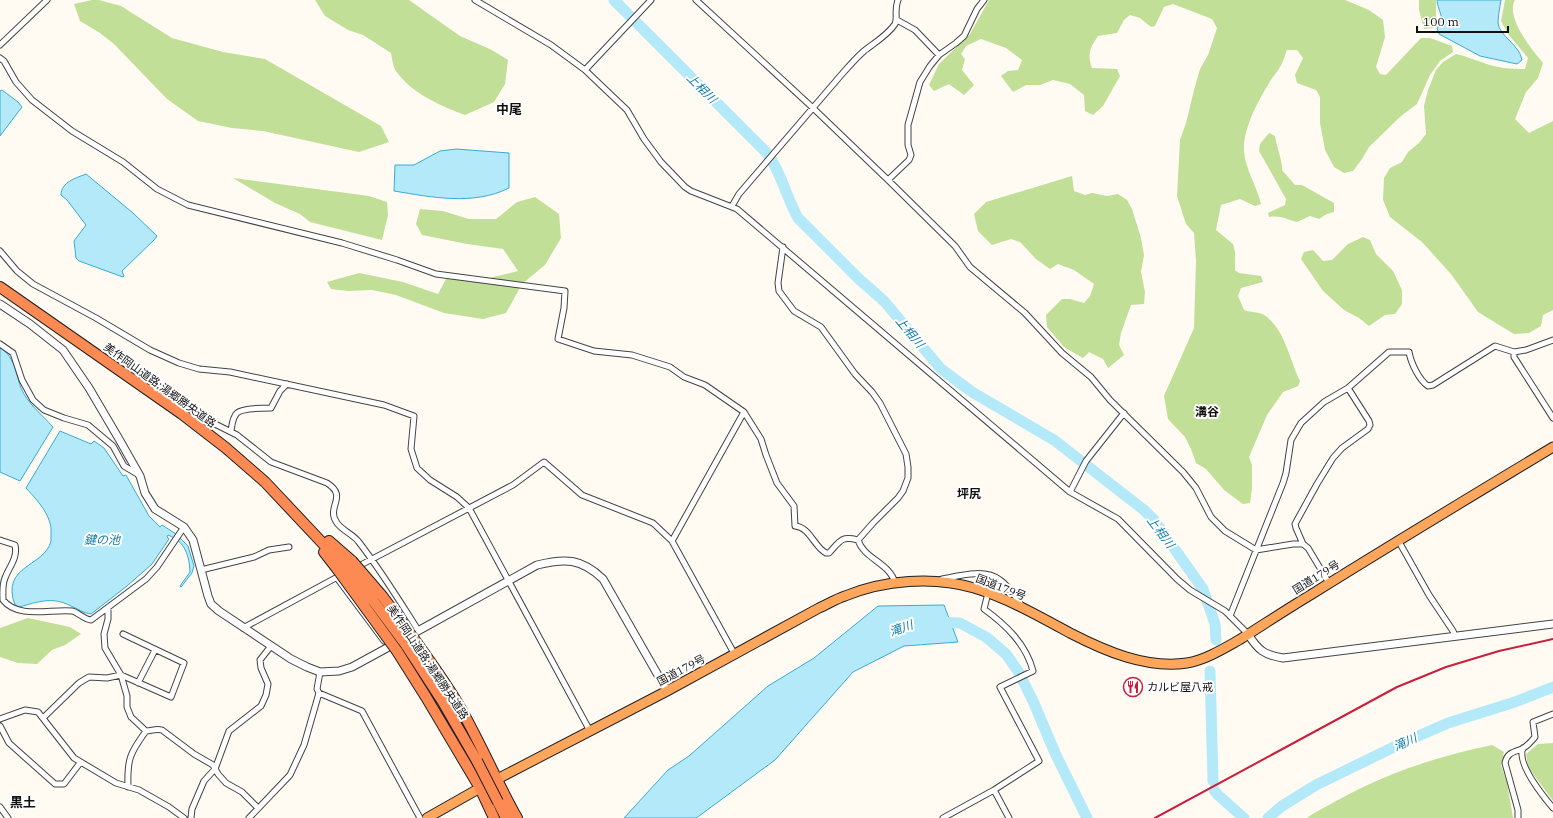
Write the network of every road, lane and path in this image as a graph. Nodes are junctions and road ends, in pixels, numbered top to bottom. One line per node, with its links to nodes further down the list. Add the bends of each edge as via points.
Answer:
1 (47, 0): 8 (street)
2 (475, 0): 11 (street, via 551,45)
3 (651, 0): 11 (street)
4 (696, 0): 12 (street)
5 (898, 0): 7 (street, via 895,12)
6 (984, 0): 9 (street, via 964,36)
7 (897, 20): 9 (street, via 915,30); 12 (street, via 887,33 852,63)
8 (0, 45)
9 (939, 55): 13 (street, via 920,82 908,125 911,155)
10 (0, 58): 26 (street, via 27,94 72,131 123,162 157,189 188,205 342,243 436,274 565,291 558,339 594,351 632,355 670,367 684,377 705,385)
11 (585, 70): 14 (street, via 627,110 648,145 685,187)
12 (813, 108): 13 (street); 14 (street, via 768,159)
13 (888, 180): 27 (street, via 955,246 970,267 1025,313)
14 (732, 206): 15 (street)
15 (783, 247): 32 (street); 37 (street, via 779,291 794,311 821,328 855,374 872,392 906,454 908,478 903,491)
16 (0, 251): 23 (street, via 17,271 33,284 150,350 199,369 230,372)
17 (0, 287): 34 (highway, 美作岡山道路;湯郷勝央道路, via 202,428 265,482)
18 (0, 295): 34 (highway, 美作岡山道路;湯郷勝央道路, via 177,418 223,453)
19 (0, 304): 31 (street, via 62,350 89,388)
20 (1553, 340): 22 (street)
21 (0, 344): 31 (street, via 13,353 22,380 33,400 44,410 88,425 113,446 124,466)
22 (1514, 352): 24 (street, via 1495,346 1428,386 1410,358 1410,352 1392,351); 28 (street, via 1514,357)
23 (287, 384): 29 (street, via 271,408 237,412 233,418); 33 (street, via 384,405 414,416 411,449 417,468 430,480 458,497)
24 (1348, 388): 40 (street, via 1370,425 1337,453 1317,484 1295,524); 42 (street, via 1324,402 1296,430 1289,446 1284,484)
25 (186, 407): 29 (street)
26 (744, 412): 37 (street, via 761,439 777,484 794,506 795,526 806,531 826,553 844,539); 39 (street)
27 (1124, 413): 32 (street, via 1086,461); 42 (street, via 1183,472 1196,488 1210,517 1225,531)
28 (1553, 418)
29 (231, 431): 43 (street, via 271,462 333,487 337,492 333,514 337,524 356,539)
30 (1553, 447): 38 (highway, 国道179号)
31 (140, 476): 35 (street, via 145,493 155,509)
32 (1070, 492): 53 (street, via 1118,519 1177,579)
33 (469, 508): 39 (street, via 513,485 544,462 582,495 653,523); 43 (street); 46 (street)
34 (298, 517): 44 (highway, 美作岡山道路;湯郷勝央道路)
35 (184, 527): 45 (street, via 193,540); 51 (street, via 146,579)
36 (0, 540): 51 (street, via 15,545 16,551 4,579 2,591 6,605 18,611 74,611 84,619 91,620)
37 (858, 540): 48 (street, via 868,554 892,573)
38 (1398, 540): 49 (highway, 国道179号); 59 (street)
39 (672, 542): 63 (street)
40 (1304, 544): 42 (street); 49 (street)
41 (289, 547): 45 (street, via 269,550 254,557)
42 (1256, 550): 53 (street)
43 (372, 559): 44 (street); 57 (street)
44 (343, 569): 55 (street); 57 (highway, bridge, via 383,597); 61 (highway, bridge); 92 (highway, 美作岡山道路;湯郷勝央道路, bridge, via 406,645 443,702)
45 (202, 570): 55 (street, via 211,604)
46 (508, 581): 57 (street); 67 (street, via 537,565 558,560 577,562 594,570 603,579); 74 (street)
47 (933, 581): 48 (highway, 国道179号); 50 (highway, 国道179号); 52 (street, via 962,575 985,574 998,578)
48 (895, 583): 63 (highway, 国道179号, via 845,596)
49 (1329, 583): 58 (highway, 国道179号)
50 (988, 593): 52 (highway, 国道179号); 81 (street, via 984,609 999,619 1029,657 1033,671 1000,687 1039,761)
51 (108, 608): 65 (street, via 104,634 105,648)
52 (1024, 608): 58 (highway, 国道179号, via 1098,648 1130,658 1163,664 1188,663 1216,653)
53 (1230, 616): 58 (street)
54 (1553, 624): 59 (street)
55 (244, 628): 60 (street)
56 (123, 634): 62 (street)
57 (416, 634): 61 (street); 78 (highway, via 458,704)
58 (1248, 634): 59 (street, via 1260,650 1270,656 1283,658)
59 (1454, 636)
60 (271, 646): 64 (street); 77 (street, via 260,660 268,684 261,706 229,731)
61 (392, 649): 64 (street, via 352,667 334,672); 80 (highway, via 426,697)
62 (155, 650): 66 (street); 66 (street, via 184,664 171,697)
63 (735, 655): 67 (highway, 国道179号)
64 (320, 672): 68 (street, via 317,689)
65 (121, 675): 66 (street); 70 (street, via 107,678 89,677); 73 (street, via 131,717)
66 (138, 683)
67 (666, 691): 74 (highway, 国道179号)
68 (319, 693): 83 (street, via 304,745 290,774); 89 (street, via 362,711)
69 (1553, 714): 75 (street, via 1533,722 1535,738)
70 (43, 718): 71 (street, via 38,712 25,710); 76 (street)
71 (0, 719)
72 (0, 726): 76 (street, via 9,743 56,784 64,784)
73 (146, 731): 77 (street, via 162,730 213,765); 79 (street, via 131,753 127,768)
74 (590, 731): 78 (highway, 国道179号)
75 (1523, 748): 84 (street, via 1521,758 1529,774); 96 (street, via 1509,754 1505,764)
76 (80, 763): 79 (street)
77 (215, 769): 83 (street, via 226,783 242,792); 87 (street, via 204,781 192,809)
78 (498, 780): 80 (highway, 国道179号); 93 (highway)
79 (128, 787): 86 (street, via 139,790)
80 (480, 788): 90 (highway, 国道179号); 91 (highway)
81 (994, 790): 94 (street); 95 (street)
82 (0, 807): 85 (street)
83 (258, 808): 88 (street)
84 (1553, 808)
85 (8, 818)
86 (184, 818)
87 (191, 818)
88 (249, 818)
89 (420, 818)
90 (427, 818)
91 (494, 818)
92 (506, 818)
93 (517, 818)
94 (943, 818)
95 (1009, 818)
96 (1518, 818)

